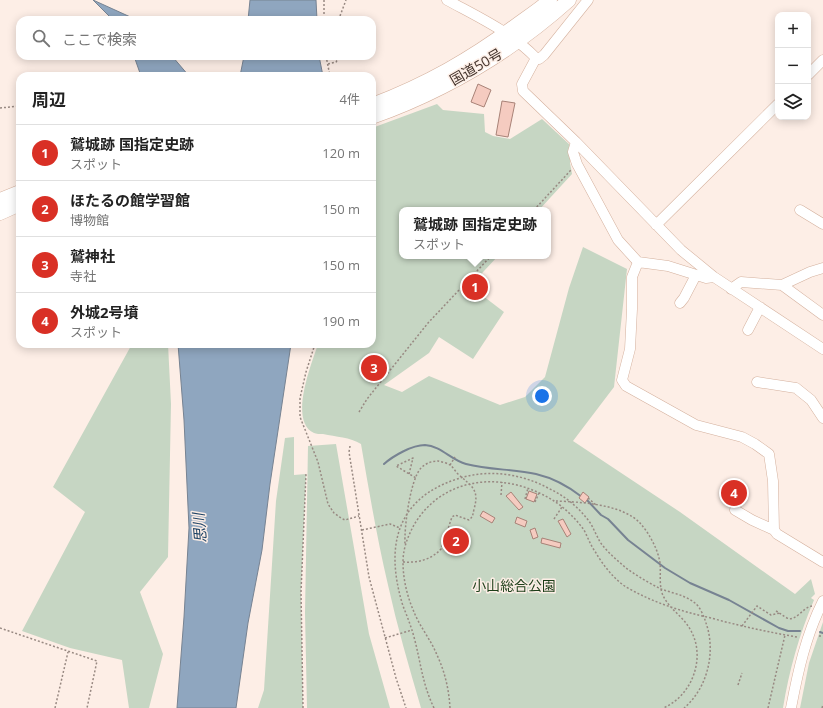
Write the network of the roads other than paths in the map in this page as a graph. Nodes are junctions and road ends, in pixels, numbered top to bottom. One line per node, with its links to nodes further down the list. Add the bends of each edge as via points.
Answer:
1 (447, 0): 5 (street)
2 (550, 0): 5 (highway, 国道50号)
3 (569, 0): 6 (highway, 国道50号)
4 (588, 0): 7 (street, via 544,55)
5 (506, 33): 6 (street); 10 (highway, 国道50号)
6 (518, 42): 7 (street); 10 (highway, 国道50号, via 472,71)
7 (536, 58): 14 (street, via 522,84 523,90)
8 (823, 60): 9 (street)
9 (811, 72)
10 (410, 96): 11 (highway, 国道50号); 13 (highway, 国道50号)
11 (376, 104)
12 (775, 107): 21 (street)
13 (376, 115)
14 (576, 142): 21 (street); 22 (street, via 572,152 576,164 618,240)
15 (16, 194): 16 (highway)
16 (0, 200)
17 (16, 206): 19 (highway)
18 (800, 210): 20 (street)
19 (0, 213)
20 (823, 224)
21 (656, 225): 25 (street)
22 (638, 262): 24 (street, via 668,266); 36 (street, via 632,277 630,349 622,380 626,386 696,425 742,437 769,454 773,481)
23 (823, 268): 26 (street)
24 (696, 275): 25 (street); 28 (street)
25 (714, 277): 27 (street)
26 (782, 285): 27 (street, via 741,282); 30 (street)
27 (732, 289): 29 (street)
28 (680, 303)
29 (760, 307): 31 (street); 32 (street)
30 (823, 315)
31 (748, 330)
32 (823, 349)
33 (757, 382): 34 (street, via 796,388 811,400)
34 (823, 418)
35 (735, 510): 36 (street)
36 (774, 530): 37 (street)
37 (823, 562)
38 (820, 603): 39 (street, via 803,654)
39 (791, 708)

